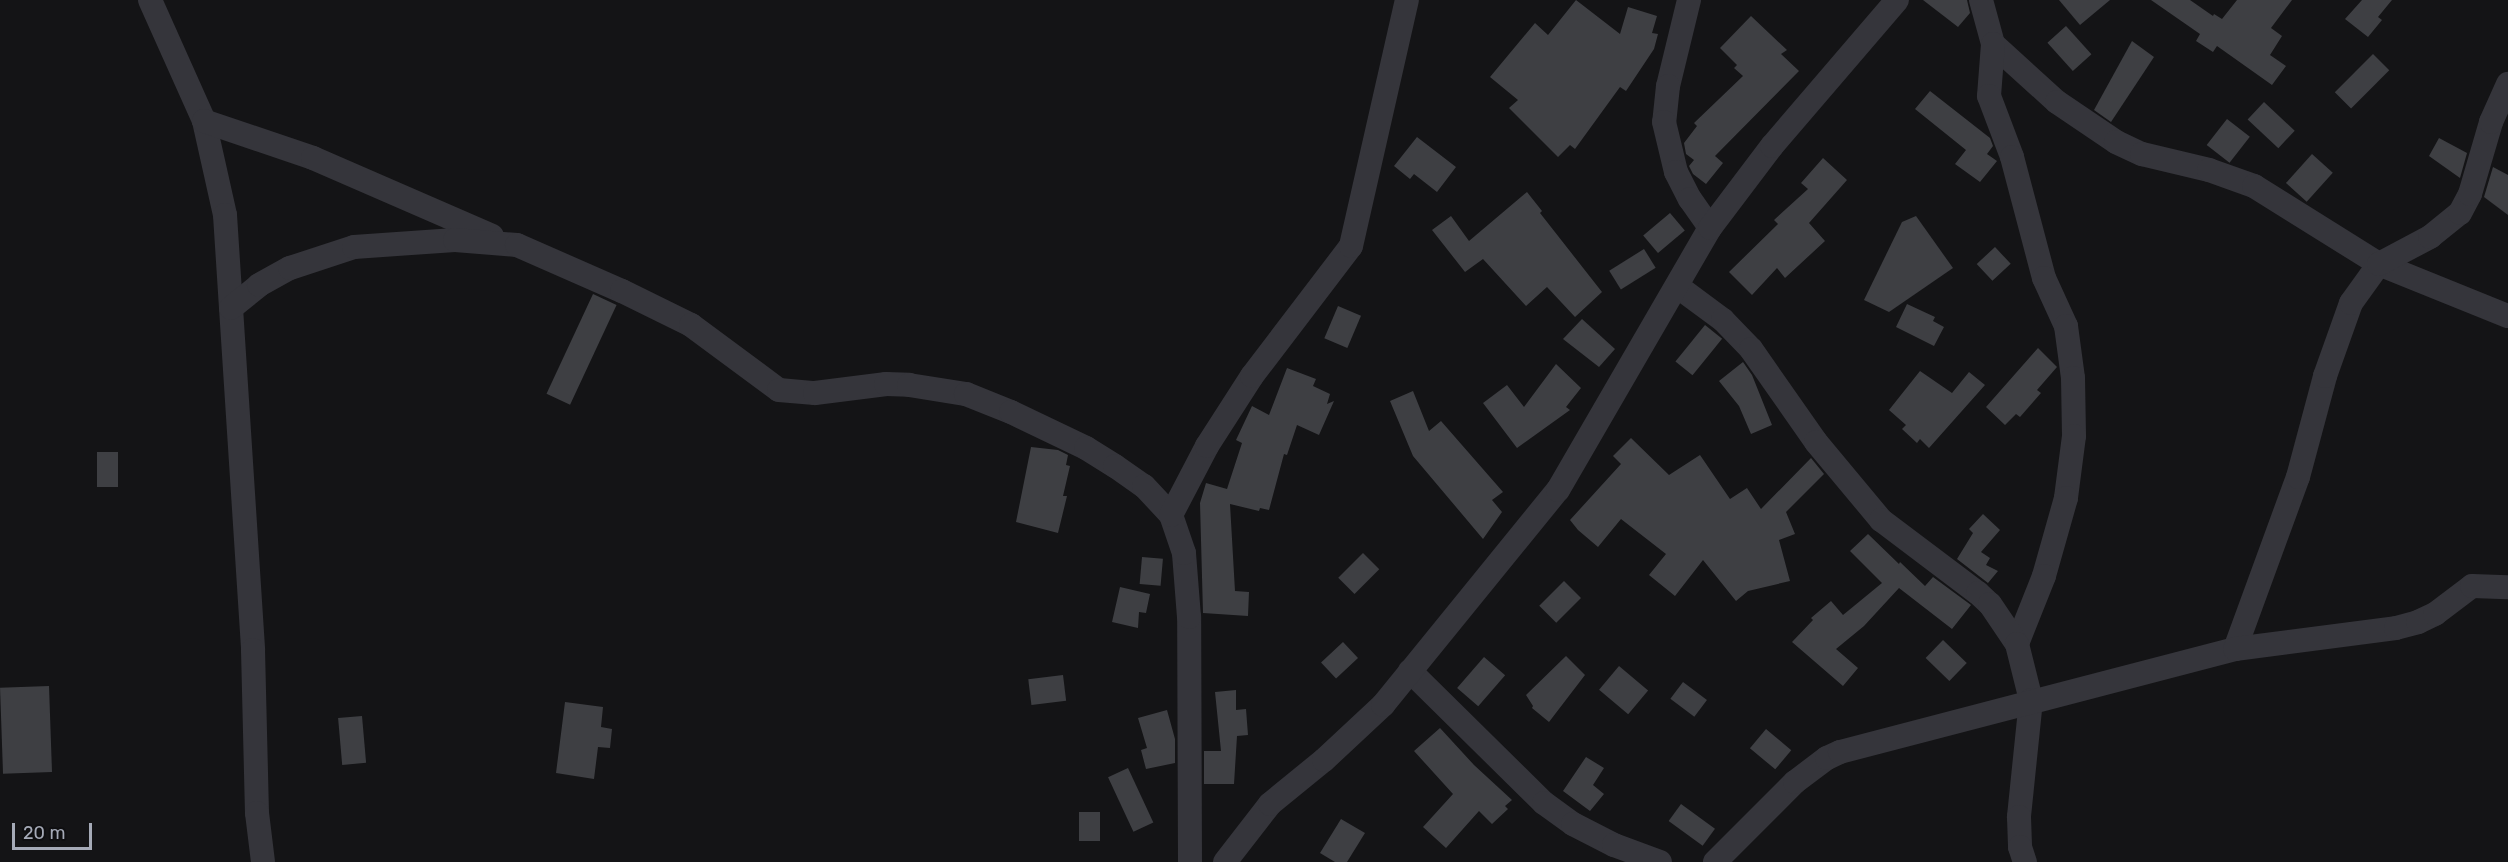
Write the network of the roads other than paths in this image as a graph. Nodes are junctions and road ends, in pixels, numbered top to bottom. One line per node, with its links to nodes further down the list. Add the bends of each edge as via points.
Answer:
1 (150, 0): 8 (street)
2 (1407, 0): 15 (street, via 1351,246 1246,385 1203,454)
3 (1689, 0): 9 (street, via 1668,86 1664,122 1676,172)
4 (1897, 0): 9 (street, via 1772,146)
5 (1981, 0): 6 (street)
6 (1993, 44): 11 (street, via 2057,102 2116,142 2142,154 2209,170 2254,186); 17 (street, via 1989,96 2012,157 2044,278 2066,326 2073,378 2074,436 2066,498 2044,576)
7 (2508, 84): 11 (street, via 2460,213 2430,237)
8 (204, 122): 10 (street, via 313,158); 13 (street, via 225,215)
9 (1710, 228): 12 (street)
10 (517, 245): 13 (street, via 455,240 354,247 290,268 259,285); 15 (street, via 691,325 765,382 786,392 909,385 966,394 1011,412 1115,466 1144,486)
11 (2379, 264): 14 (street); 18 (street, via 2351,303 2325,376 2298,477)
12 (1677, 286): 17 (street, via 1746,343 1816,442 1881,520 1978,592); 19 (street, via 1558,490)
13 (231, 308): 21 (street, via 253,650 257,813)
14 (2508, 316)
15 (1172, 515): 22 (street, via 1184,553 1189,617)
16 (2508, 588): 18 (street, via 2472,586 2435,614 2396,628)
17 (2017, 644): 20 (street)
18 (2235, 649): 20 (street)
19 (1410, 671): 23 (street, via 1354,733 1270,804); 24 (street, via 1544,802 1573,824)
20 (2031, 700): 25 (street, via 1827,758 1795,782); 26 (street, via 2019,817)
21 (263, 862)
22 (1190, 862)
23 (1225, 862)
24 (1660, 862)
25 (1715, 862)
26 (2025, 862)

